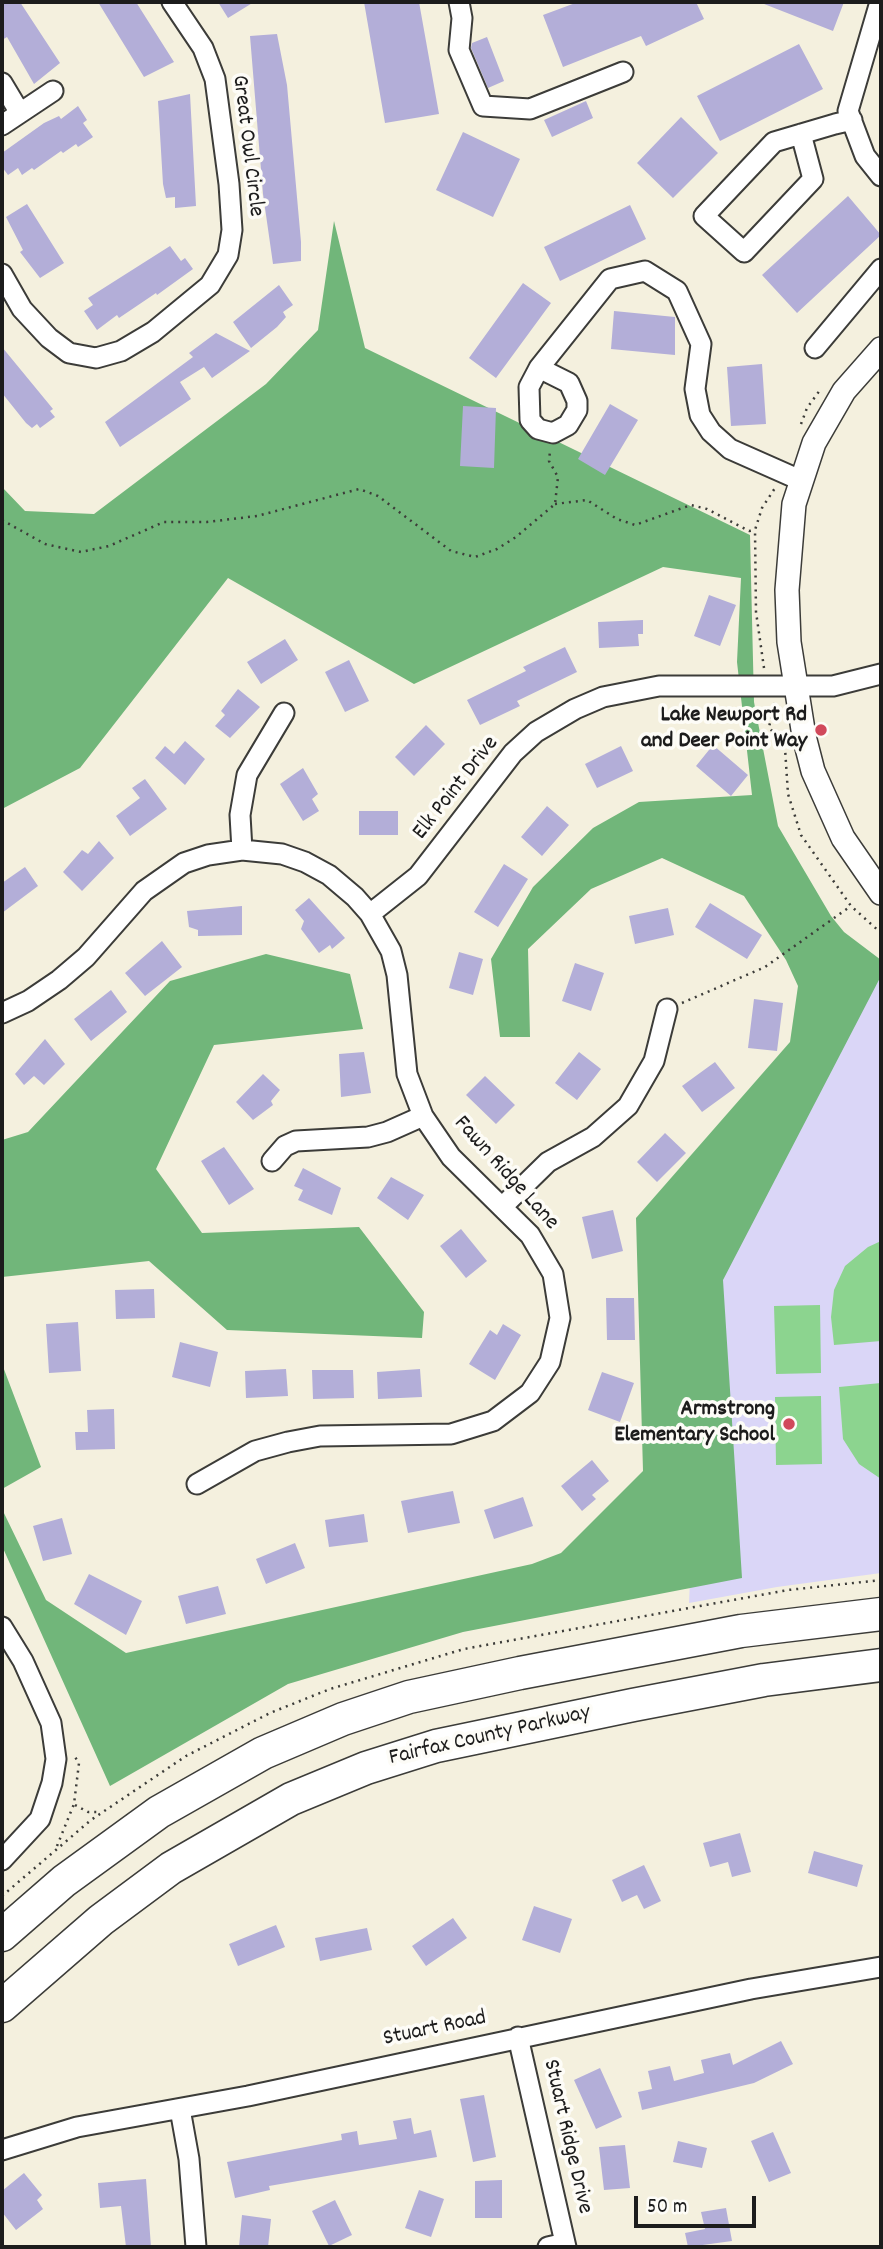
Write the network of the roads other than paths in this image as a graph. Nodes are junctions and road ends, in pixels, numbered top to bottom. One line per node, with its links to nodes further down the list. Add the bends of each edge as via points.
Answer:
1 (172, 2): 13 (street, Great Owl Circle, via 204,48 215,79 232,230 228,255 210,285 153,332 121,351 96,358 69,353 49,338 22,309)
2 (459, 2): 4 (street, via 459,50 483,106 530,109)
3 (880, 2): 8 (street, via 849,111)
4 (623, 72)
5 (2, 83): 7 (street)
6 (53, 91): 7 (street)
7 (20, 113): 9 (street)
8 (852, 120): 10 (street); 11 (street, via 865,156)
9 (2, 125)
10 (801, 134): 10 (street, via 774,142 705,216 744,252 813,179)
11 (881, 176)
12 (881, 269): 14 (street)
13 (2, 274)
14 (816, 348)
15 (881, 349): 17 (street, via 830,411)
16 (539, 368): 16 (street, via 529,387 530,419 538,429 552,433 568,425 578,401 569,383); 17 (street, via 610,279 645,271 677,291 701,344 695,389 700,415 710,432 730,449)
17 (792, 477): 19 (street, via 787,590)
18 (881, 674): 19 (street, Elk Point Drive, via 833,686)
19 (796, 685): 22 (street, via 804,736 826,806 842,838); 23 (street, Elk Point Drive, via 630,690 564,715 513,753 444,847 418,876)
20 (284, 713): 21 (street, via 247,775 240,815)
21 (242, 850): 23 (street, Fawn Ridge Lane, via 282,854 305,862 329,875); 25 (street, Fawn Ridge Lane, via 208,855 162,876 86,957 28,1001)
22 (881, 893)
23 (370, 914): 26 (street, Fawn Ridge Lane, via 391,951 407,1073)
24 (667, 1009): 28 (street, via 654,1061 628,1106 593,1137 548,1162)
25 (2, 1013)
26 (423, 1116): 27 (street, via 368,1138 296,1141); 28 (street, Fawn Ridge Lane, via 451,1157)
27 (272, 1161)
28 (502, 1207): 29 (street, Fawn Ridge Lane, via 544,1254 559,1307 557,1341 550,1362 514,1408 494,1421 451,1434 343,1435 288,1442 256,1451)
29 (197, 1484)
30 (881, 1614): 34 (highway, via 741,1631 520,1673 409,1698 343,1719 263,1753 159,1812 64,1881)
31 (2, 1627): 33 (street, via 51,1723 54,1748 52,1783 40,1819)
32 (881, 1665): 36 (highway, Fairfax County Parkway, via 634,1704 449,1743 366,1768 291,1799 171,1868 101,1920)
33 (2, 1860)
34 (2, 1935)
35 (881, 1967): 37 (street, Stuart Road)
36 (2, 2006)
37 (518, 2037): 38 (street, Stuart Road); 40 (street, Stuart Ridge Drive)
38 (180, 2109): 39 (street, Stuart Road, via 77,2127); 41 (street)
39 (2, 2150)
40 (559, 2246)
41 (196, 2247)

